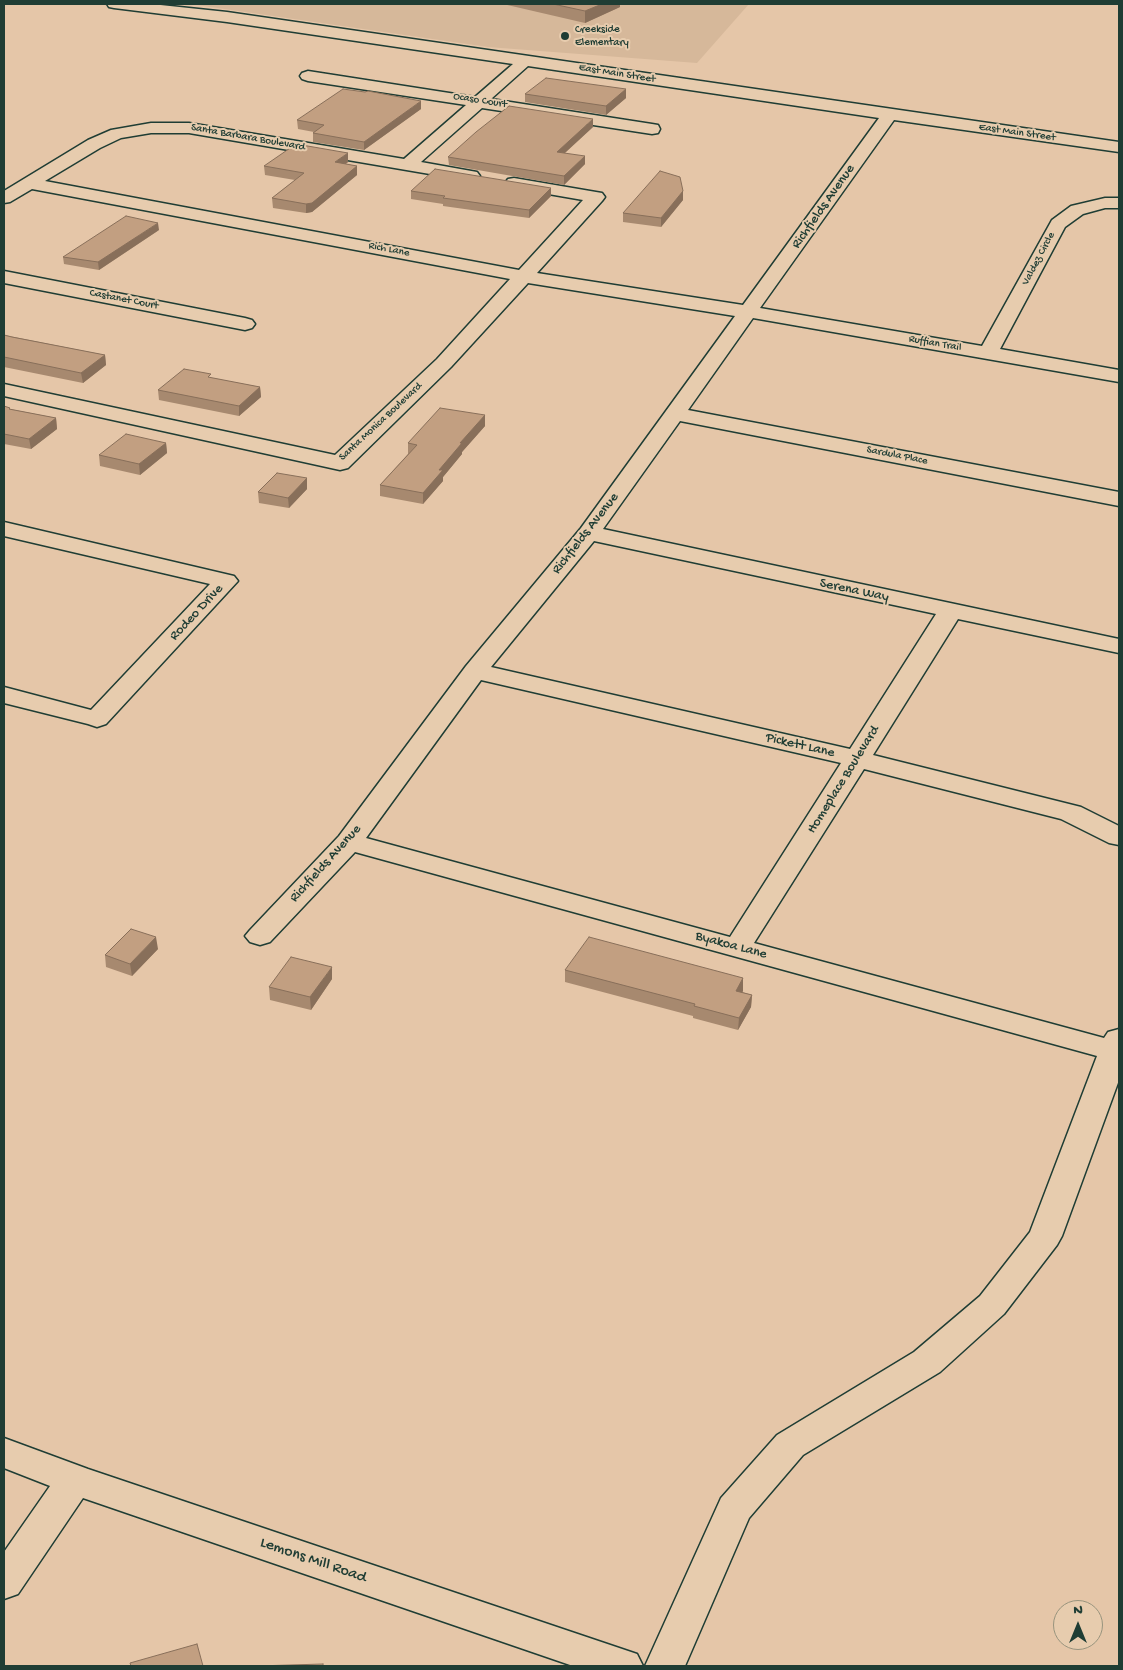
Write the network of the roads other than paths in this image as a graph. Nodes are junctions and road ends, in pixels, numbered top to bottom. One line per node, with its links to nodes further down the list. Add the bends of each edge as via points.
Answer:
1 (114, 4): 2 (street, East Main Street)
2 (526, 60): 4 (street); 5 (street, East Main Street)
3 (308, 76): 4 (street, Ocaso Court)
4 (479, 101): 6 (street, Ocaso Court); 8 (street)
5 (890, 114): 7 (street, East Main Street); 16 (street, Richfields Avenue)
6 (652, 129)
7 (1119, 147)
8 (408, 165): 9 (street, Santa Barbara Boulevard); 11 (street, Santa Barbara Boulevard, via 189,128 151,128 117,134 94,144)
9 (483, 178)
10 (502, 181): 15 (street, Santa Monica Boulevard, via 596,198)
11 (29, 183): 12 (street, Santa Barbara Boulevard); 15 (street, Rich Lane)
12 (4, 198)
13 (1119, 203): 18 (street, Valdez Circle, via 1077,210 1058,224)
14 (4, 276): 17 (street, Castanet Court)
15 (523, 276): 16 (street, Rich Lane); 20 (street, Santa Monica Boulevard, via 444,363 340,463)
16 (750, 312): 18 (street, Ruffian Trail); 21 (street, Richfields Avenue)
17 (245, 324)
18 (988, 353): 19 (street, Ruffian Trail)
19 (1119, 376)
20 (4, 390)
21 (674, 414): 22 (street, Sardula Place); 24 (street, Richfields Avenue)
22 (1119, 499)
23 (4, 529): 28 (street, Rodeo Drive, via 226,581 97,719)
24 (589, 533): 25 (street, Serena Way); 27 (street, Richfields Avenue)
25 (950, 612): 26 (street, Serena Way); 29 (street, Homeplace Boulevard)
26 (1119, 646)
27 (475, 671): 29 (street, Pickett Lane); 31 (street, Richfields Avenue)
28 (4, 695)
29 (857, 759): 30 (street, Pickett Lane, via 1071,813); 33 (street, Homeplace Boulevard)
30 (1119, 837)
31 (349, 842): 32 (street, Richfields Avenue); 33 (street, Byakoa Lane)
32 (260, 936)
33 (737, 948): 34 (street, Byakoa Lane)
34 (1117, 1045): 39 (street, via 1045,1236 992,1304 927,1362 790,1444 734,1510)
35 (4, 1453): 36 (street, Lemons Mill Road)
36 (75, 1480): 37 (street); 38 (street, Lemons Mill Road)
37 (4, 1583)
38 (623, 1666)
39 (665, 1666)

